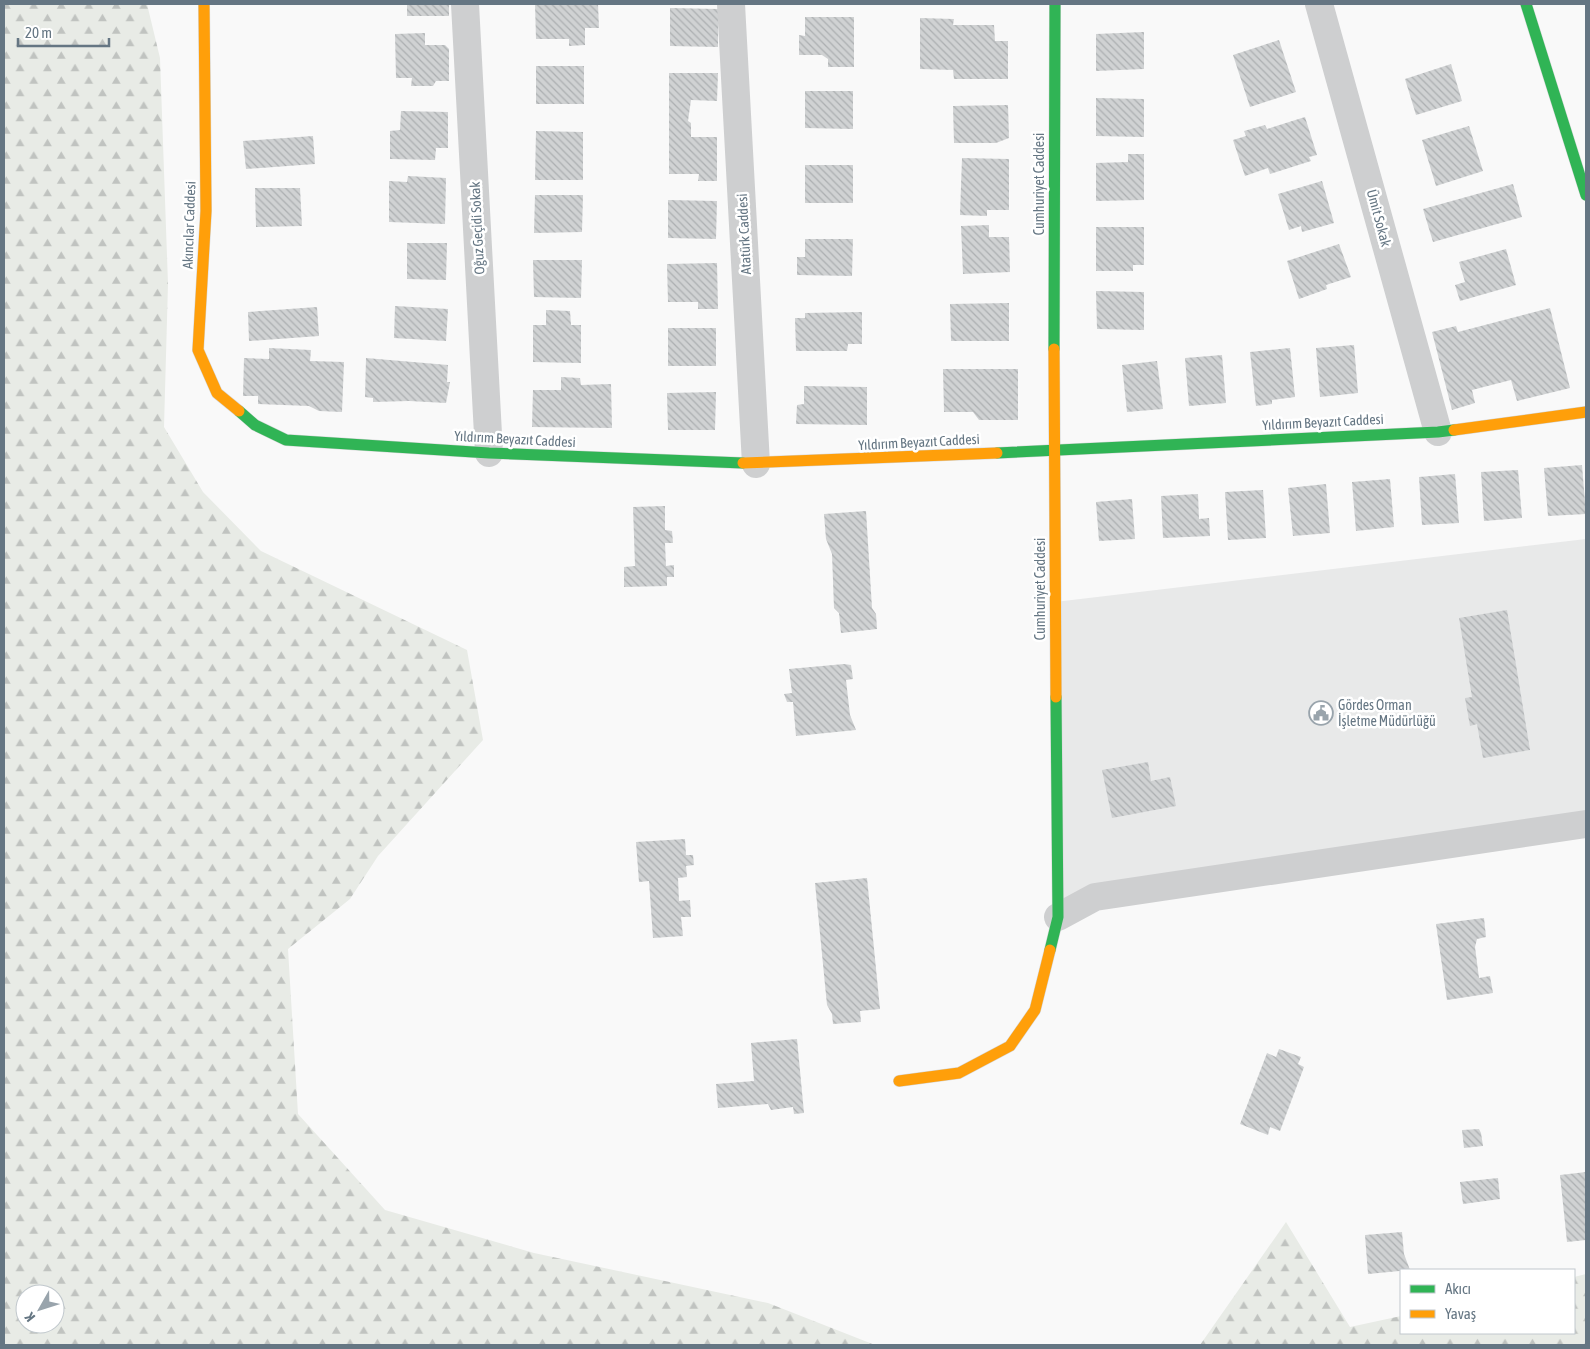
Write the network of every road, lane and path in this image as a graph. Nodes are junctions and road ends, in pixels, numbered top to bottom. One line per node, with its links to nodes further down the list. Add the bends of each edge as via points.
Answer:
1 (204, 4): 9 (street, Akıncılar Caddesi, via 206,211 198,350 217,393)
2 (465, 4): 12 (street, Oğuz Geçidi Sokak)
3 (731, 4): 13 (street, Atatürk Caddesi)
4 (1055, 4): 11 (street, Cumhuriyet Caddesi)
5 (1320, 4): 10 (street, Ümit Sokak)
6 (1526, 4): 7 (street)
7 (1586, 195)
8 (1586, 412): 10 (street, Yıldırım Beyazıt Caddesi)
9 (255, 425): 12 (street, Yıldırım Beyazıt Caddesi, via 286,440)
10 (1438, 432): 11 (street, Yıldırım Beyazıt Caddesi)
11 (1054, 451): 13 (street, Yıldırım Beyazıt Caddesi); 15 (street, Cumhuriyet Caddesi)
12 (489, 453): 13 (street, Yıldırım Beyazıt Caddesi)
13 (756, 464)
14 (1586, 824): 15 (street, via 1095,897)
15 (1058, 917): 16 (street, Cumhuriyet Caddesi, via 1035,1010 1010,1046 959,1074)
16 (899, 1081)

